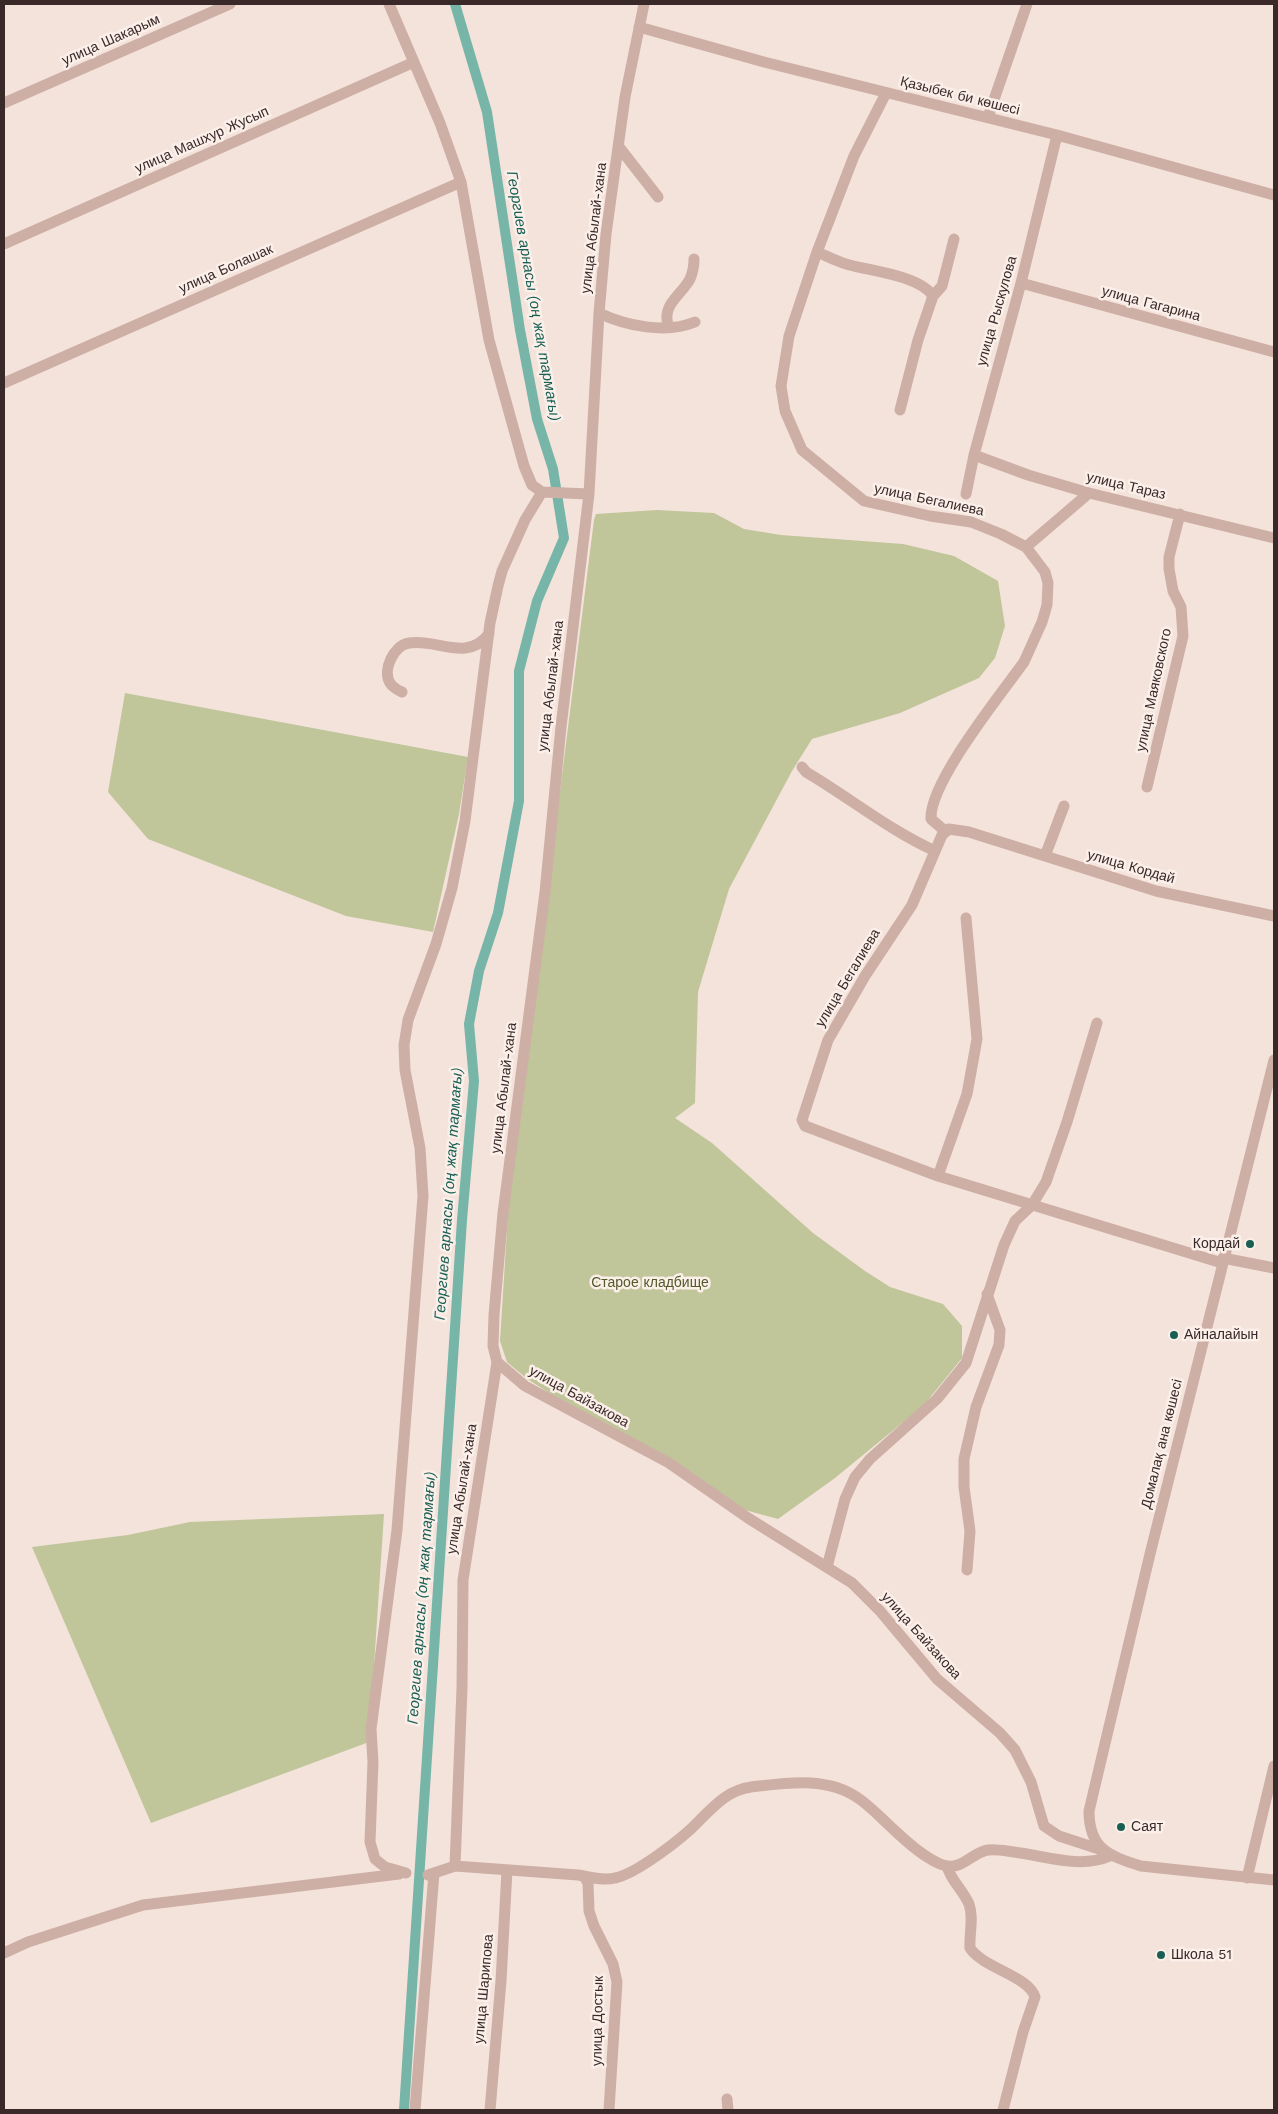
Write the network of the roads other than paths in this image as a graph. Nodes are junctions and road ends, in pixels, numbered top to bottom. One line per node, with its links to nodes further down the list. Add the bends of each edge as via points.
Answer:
1 (230, 4): 8 (street, улица Шакарым)
2 (389, 4): 6 (street)
3 (644, 4): 5 (street, улица Абылай-хана)
4 (1027, 4): 9 (street)
5 (639, 27): 7 (street, Қазыбек би көшесі); 11 (street, улица Абылай-хана)
6 (412, 63): 12 (street, via 440,123); 16 (street, улица Машхур Жусып)
7 (886, 93): 9 (street, Қазыбек би көшесі); 17 (street, улица Бегалиева, via 854,156)
8 (4, 103)
9 (988, 117): 10 (street, Қазыбек би көшесі)
10 (1057, 135): 13 (street, Қазыбек би көшесі); 19 (street, улица Рыскулова)
11 (619, 147): 14 (street, улица Абылай-хана); 21 (street, улица Абылай-хана)
12 (461, 182): 25 (street, улица Болашак); 28 (street, via 489,340 524,466 532,485)
13 (1274, 195)
14 (658, 197)
15 (954, 239): 20 (street, via 942,286)
16 (4, 244)
17 (817, 252): 20 (street, via 918,284); 34 (street, улица Бегалиева, via 789,336 781,386 785,411 802,450 864,500 971,522)
18 (694, 259): 23 (street, via 690,279 671,302 666,315)
19 (1021, 284): 24 (street, улица Гагарина); 27 (street, улица Рыскулова)
20 (933, 296): 26 (street)
21 (598, 313): 23 (street, улица Абылай-хана, via 628,324); 30 (street, улица Абылай-хана)
22 (695, 322): 23 (street, улица Абылай-хана)
23 (669, 328)
24 (1274, 352)
25 (4, 383)
26 (900, 410)
27 (974, 455): 29 (street, улица Тараз); 31 (street, улица Рыскулова)
28 (552, 493): 30 (street); 35 (street, via 525,520 502,571)
29 (1089, 493): 32 (street, улица Тараз); 34 (street)
30 (590, 494): 52 (street, улица Абылай-хана, via 561,727 545,892 503,1213 494,1315 493,1346)
31 (966, 494)
32 (1180, 514): 33 (street, улица Тараз); 38 (street, улица Маяковского, via 1169,569 1173,591 1181,607 1183,636)
33 (1274, 538)
34 (1026, 547): 40 (street, улица Бегалиева, via 1045,572 1047,605 1032,646 944,779 930,816 937,826)
35 (488, 634): 36 (street, via 478,645 468,648 416,642 397,648 387,675 393,687); 64 (street, via 465,822 453,883 436,944 408,1020 404,1045 405,1070 420,1148 422,1196 397,1530 372,1729 370,1842 375,1860 385,1867 406,1873 143,1905 28,1942)
36 (402, 692)
37 (802, 767): 41 (street, via 850,801)
38 (1148, 786)
39 (1064, 806): 42 (street)
40 (947, 830): 41 (street, улица Бегалиева); 42 (street, улица Кордай, via 981,836)
41 (935, 851): 47 (street, улица Бегалиева, via 912,905 864,976 828,1040 802,1124)
42 (1045, 856): 43 (street, улица Кордай, via 1156,892)
43 (1274, 916)
44 (966, 918): 47 (street, via 977,1039 967,1094)
45 (1097, 1023): 48 (street, via 1046,1182)
46 (1274, 1060): 49 (street, Домалақ ана көшесі)
47 (938, 1176): 48 (street, улица Бегалиева)
48 (1032, 1205): 49 (street, улица Бегалиева); 51 (street, via 1016,1221)
49 (1223, 1261): 50 (street, улица Бегалиева); 56 (street, Домалақ ана көшесі, via 1089,1812)
50 (1274, 1268)
51 (987, 1294): 53 (street, via 966,1363 955,1379 855,1476 845,1499); 54 (street, via 1000,1330 999,1345 976,1407 964,1460 970,1531)
52 (497, 1362): 53 (street, улица Байзакова, via 525,1386 669,1463 748,1518); 58 (street, улица Абылай-хана, via 463,1580)
53 (827, 1567): 57 (street, улица Байзакова, via 852,1584 880,1610 937,1679 1015,1750 1031,1782 1044,1826 1059,1836)
54 (967, 1570)
55 (1274, 1766): 62 (street)
56 (1092, 1837): 57 (street, улица Байзакова)
57 (1107, 1853): 59 (street, via 1097,1862 1074,1862 988,1850 964,1865); 62 (street, улица Байзакова, via 1141,1866)
58 (454, 1866): 60 (street); 65 (street, via 431,1874)
59 (948, 1866): 61 (street, via 939,1864 908,1843 858,1798 828,1785 798,1783 736,1791 708,1810 686,1833 627,1874 614,1878); 68 (street, via 971,1913 970,1948 982,1961 1028,1987 1035,1996)
60 (507, 1870): 61 (street); 66 (street, улица Шарипова)
61 (586, 1878): 67 (street, улица Достык, via 589,1911 613,1964 617,1982 619,2035)
62 (1247, 1878): 63 (street, улица Байзакова)
63 (1274, 1880)
64 (4, 1953)
65 (415, 2110)
66 (490, 2110)
67 (609, 2110)
68 (1002, 2110)

